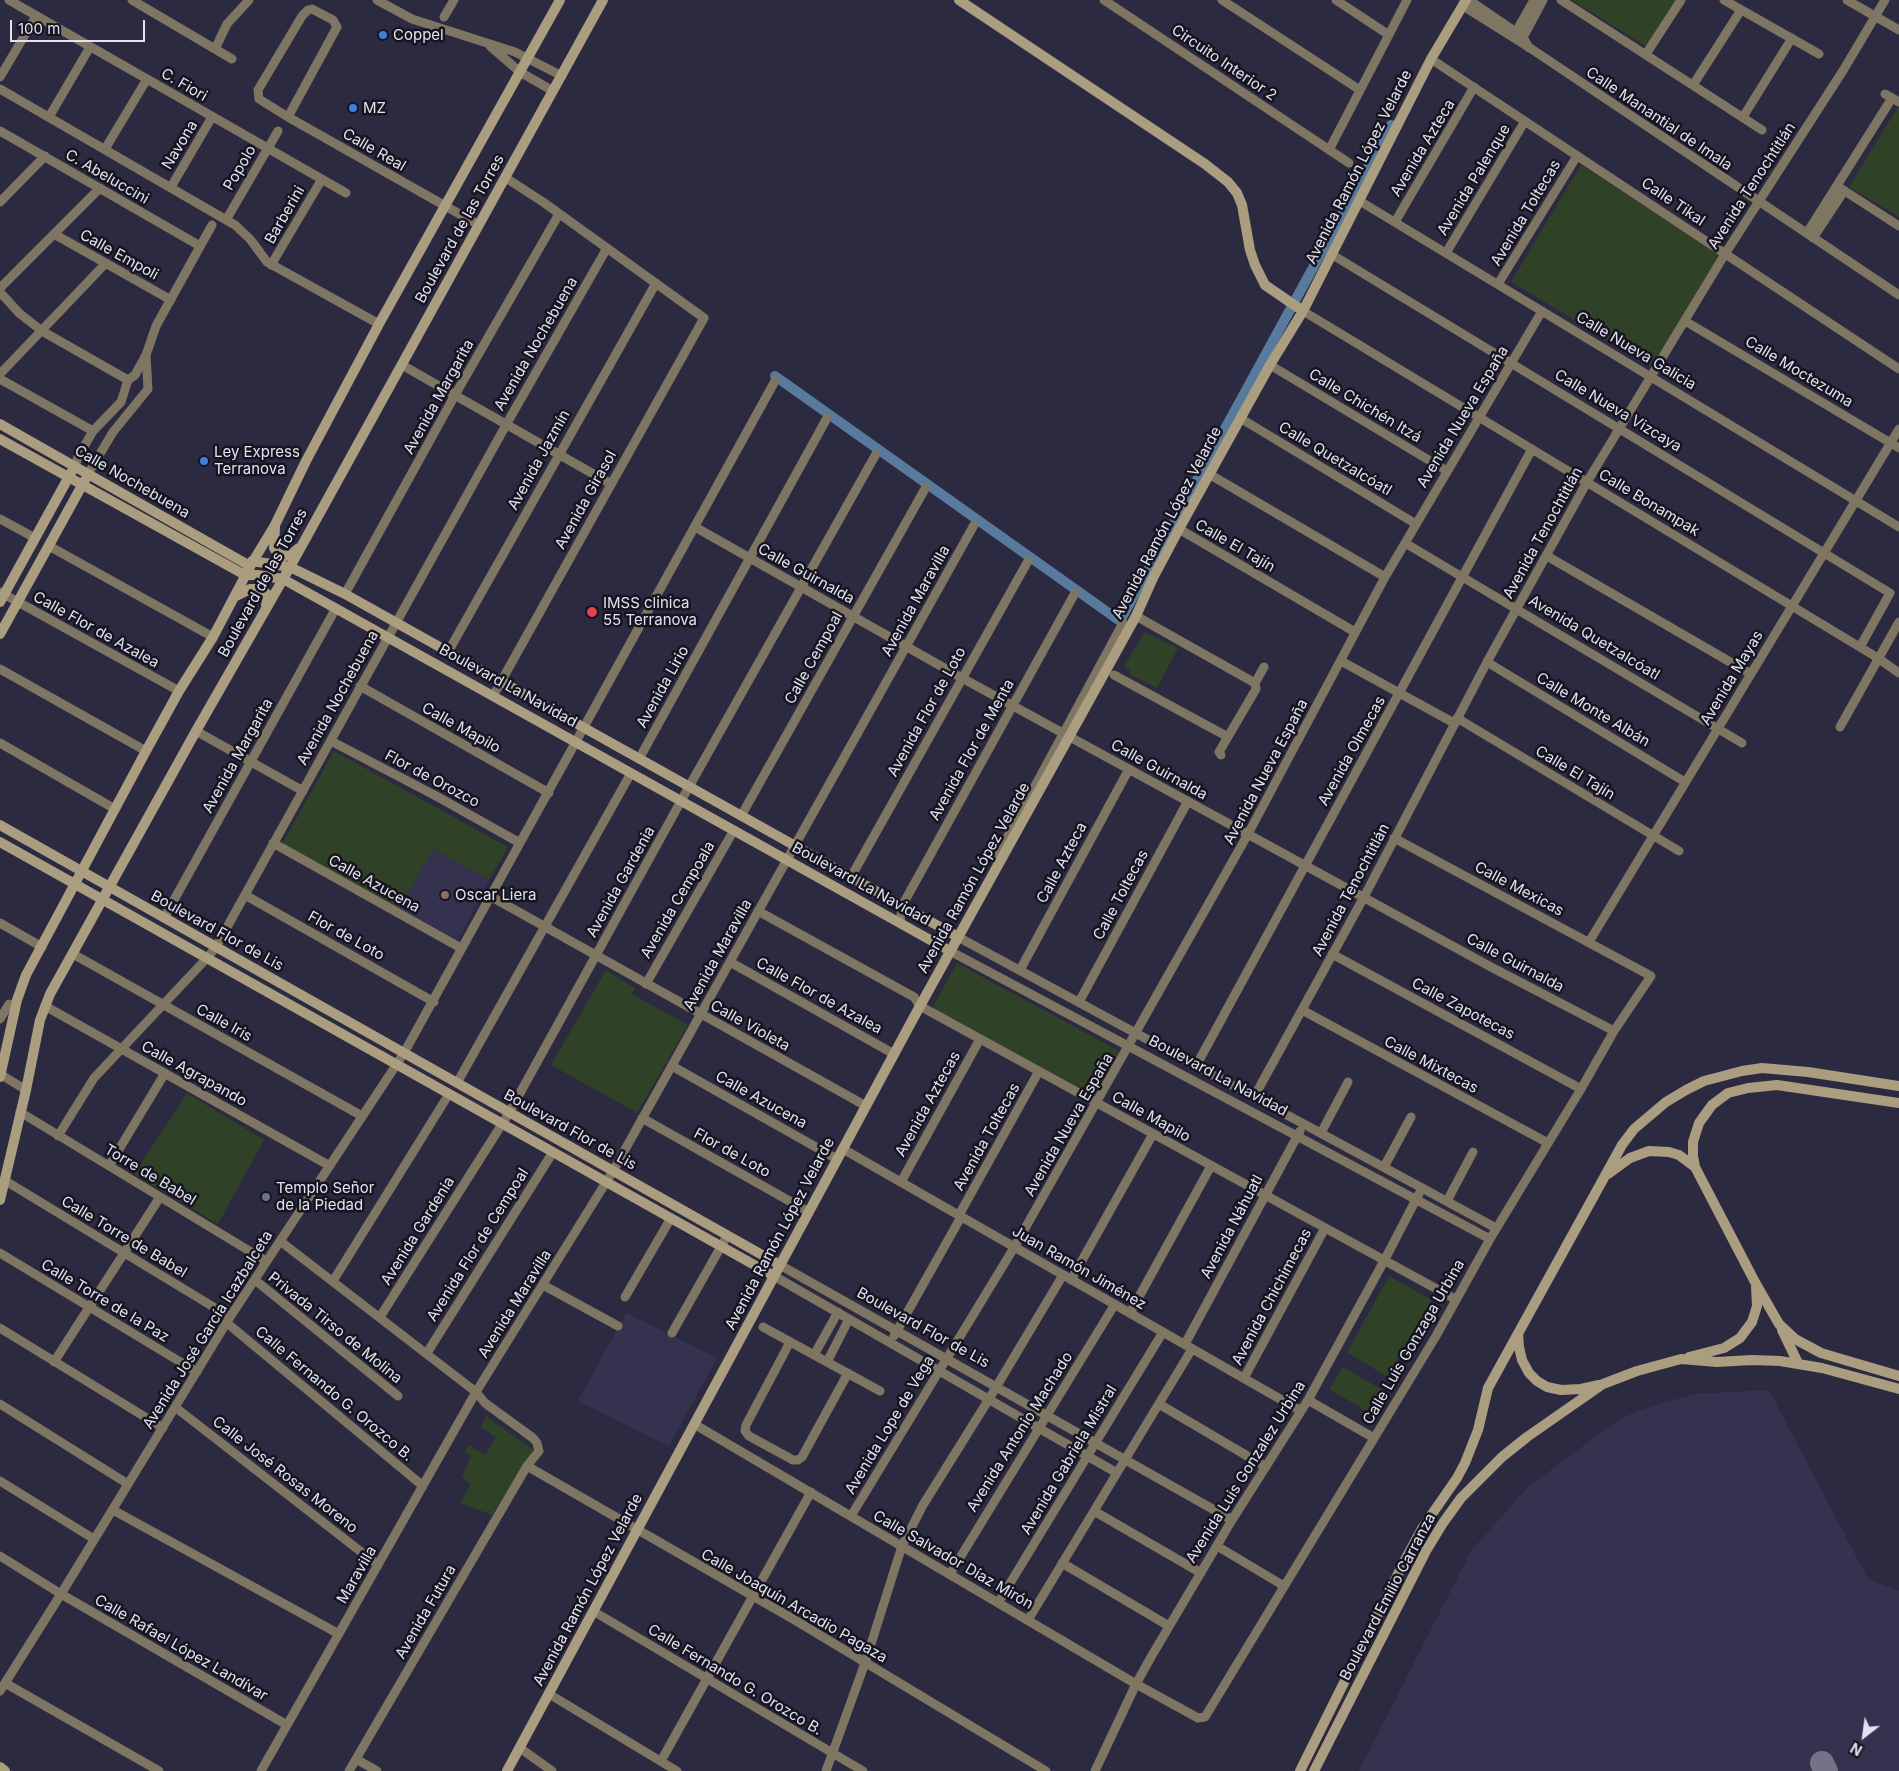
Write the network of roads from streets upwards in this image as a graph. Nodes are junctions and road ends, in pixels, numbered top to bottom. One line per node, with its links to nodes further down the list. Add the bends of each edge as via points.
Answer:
1 (9, 0): 22 (street, C. Fiori)
2 (132, 0): 31 (street)
3 (249, 0): 31 (street, via 227,24)
4 (377, 0): 29 (street, via 418,22)
5 (454, 0): 23 (street)
6 (560, 0): 34 (street, Boulevard de las Torres)
7 (604, 0): 39 (street, Boulevard de las Torres)
8 (959, 0): 91 (street, via 1228,182 1242,205 1250,250 1265,285)
9 (1104, 0): 57 (street, Circuito Interior 2)
10 (1222, 0): 44 (street)
11 (1336, 0): 26 (street)
12 (1407, 0): 26 (street)
13 (1534, 0): 27 (street)
14 (1544, 0): 27 (street)
15 (1561, 0): 32 (street)
16 (1681, 0): 32 (street)
17 (1724, 0): 21 (street)
18 (1847, 0): 24 (street)
19 (1885, 0): 24 (street, Avenida Tenochtitlán)
20 (1466, 2): 27 (street, Calle Manantial de Imala); 36 (street, Avenida Ramón López Velarde)
21 (1741, 10): 28 (street); 41 (street)
22 (36, 16): 30 (street, C. Fiori); 38 (street)
23 (444, 17)
24 (1876, 17): 25 (street); 68 (street, Avenida Tenochtitlán)
25 (1899, 30)
26 (1389, 35): 44 (street)
27 (1518, 38): 68 (street, Calle Manantial de Imala)
28 (1792, 38): 33 (street); 50 (street)
29 (488, 44): 34 (street); 37 (street)
30 (90, 47): 40 (street, C. Fiori); 47 (street)
31 (215, 49): 35 (street)
32 (1646, 54): 41 (street)
33 (1819, 54)
34 (528, 58): 37 (street, Boulevard de las Torres); 39 (street)
35 (232, 59)
36 (1431, 59): 42 (street, Calle Tikal); 67 (street, Avenida Ramón López Velarde)
37 (520, 72): 45 (street); 70 (street, Boulevard de las Torres)
38 (0, 76)
39 (562, 76): 45 (street, Boulevard de las Torres)
40 (147, 79): 48 (street, C. Fiori); 56 (street)
41 (1693, 85): 50 (street)
42 (1474, 88): 51 (street, Calle Tikal); 73 (street, Avenida Azteca)
43 (0, 89): 47 (street)
44 (1360, 90): 57 (street)
45 (553, 91): 61 (street, Boulevard de las Torres)
46 (1892, 98): 65 (street)
47 (49, 117): 56 (street)
48 (212, 117): 55 (street, C. Fiori); 63 (street, Navona)
49 (288, 117): 49 (street, Calle Real, via 262,102 257,96 258,90 302,16 308,10 317,11 333,20 336,27); 70 (street, Calle Real)
50 (1743, 117): 52 (street)
51 (1525, 121): 59 (street, Calle Tikal); 81 (street, Avenida Palenque)
52 (1762, 130)
53 (0, 131): 58 (street, C. Abeluccini)
54 (278, 131): 55 (street, Popolo)
55 (268, 148): 62 (street, C. Fiori); 72 (street, Popolo)
56 (105, 149): 63 (street)
57 (1329, 150): 60 (street, Circuito Interior 2)
58 (45, 156): 64 (street, C. Abeluccini); 69 (street)
59 (1576, 156): 83 (street, Calle Tikal); 87 (street, Avenida Toltecas)
60 (1349, 163)
61 (506, 178): 71 (street); 75 (street, Boulevard de las Torres)
62 (322, 180): 66 (street, C. Fiori); 85 (street, Barberini)
63 (171, 187): 72 (street)
64 (100, 188): 77 (street); 79 (street, C. Abeluccini)
65 (1841, 188): 76 (street); 78 (street)
66 (346, 193)
67 (1358, 200): 73 (street, Calle Nueva Galicia); 82 (street, Avenida Ramón López Velarde)
68 (1758, 201): 78 (street, Calle Manantial de Imala); 83 (street, Avenida Tenochtitlán)
69 (0, 202)
70 (446, 206): 75 (street, Calle Real); 94 (street, Boulevard de las Torres)
71 (559, 214): 80 (street); 107 (street, Avenida Margarita)
72 (226, 220): 85 (street, via 243,232)
73 (1395, 222): 81 (street, Calle Nueva Galicia)
74 (212, 225): 79 (street)
75 (479, 225): 99 (street, Boulevard de las Torres)
76 (1899, 226)
77 (54, 234): 84 (street, Calle Empoli); 88 (street)
78 (1810, 236): 89 (street, Calle Manantial de Imala)
79 (200, 246): 90 (street)
80 (607, 248): 86 (street); 112 (street, Avenida Nochebuena)
81 (1446, 253): 87 (street, Calle Nueva Galicia)
82 (1331, 254): 91 (street, Avenida Ramón López Velarde); 97 (street, Calle Nueva Vizcaya)
83 (1725, 254): 93 (street, Avenida Tenochtitlán); 100 (street, Calle Tikal)
84 (106, 264): 90 (street, Calle Empoli); 95 (street)
85 (271, 265): 94 (street)
86 (656, 283): 120 (street, Avenida Jazmín); 129 (street, Avenida Girasol, via 704,318)
87 (1498, 284): 92 (street, Calle Nueva Galicia)
88 (0, 290): 95 (street, via 19,313)
89 (1899, 295)
90 (171, 300): 96 (street)
91 (1296, 306): 98 (street, Avenida Ramón López Velarde); 108 (street, Calle Bonampak)
92 (1542, 311): 97 (street, Avenida Nueva España); 102 (street, Calle Nueva Galicia)
93 (1685, 320): 102 (street, Avenida Tenochtitlán); 117 (street, Calle Moctezuma)
94 (379, 324): 134 (street, Boulevard de las Torres)
95 (42, 331): 101 (street); 103 (street)
96 (146, 355): 103 (street); 105 (street)
97 (1511, 363): 108 (street, Avenida Nueva España); 113 (street, Calle Nueva Vizcaya)
98 (1270, 364): 110 (street, Avenida Ramón López Velarde); 123 (street, Calle Chichén Itzá)
99 (402, 365): 107 (street); 141 (street, Boulevard de las Torres)
100 (1899, 369)
101 (0, 374)
102 (1651, 376): 113 (street, Avenida Tenochtitlán); 131 (street, Calle Nueva Galicia)
103 (131, 377): 105 (street, via 140,375); 115 (street, via 121,402)
104 (0, 379): 115 (street)
105 (148, 381): 124 (street, via 148,389 113,432)
106 (775, 381): 136 (street, Avenida José García Icazbalceta)
107 (455, 395): 112 (street); 154 (street, Avenida Margarita)
108 (1479, 417): 119 (street, Calle Bonampak); 123 (street, Avenida Nueva España)
109 (827, 418): 145 (street, Avenida Lirio)
110 (1240, 418): 125 (street, Avenida Ramón López Velarde); 133 (street, Calle Quetzalcóatl)
111 (0, 424): 122 (street, Calle Nochebuena)
112 (506, 425): 120 (street); 164 (street, Avenida Nochebuena)
113 (1620, 428): 127 (street, Avenida Tenochtitlán); 143 (street, Calle Nueva Vizcaya)
114 (1899, 429): 117 (street, Avenida Mayas)
115 (93, 430): 122 (street)
116 (0, 439): 126 (street, Calle Nochebuena)
117 (1890, 443): 118 (street, Calle Moctezuma); 131 (street, Avenida Mayas)
118 (1899, 448)
119 (1532, 449): 127 (street, Calle Bonampak); 149 (street, Avenida Olmecas)
120 (558, 454): 129 (street); 173 (street, Avenida Jazmín)
121 (876, 454): 152 (street, Avenida Gardenia)
122 (75, 466): 124 (street, Calle Nochebuena); 126 (street)
123 (1447, 470): 133 (street, Avenida Nueva España)
124 (88, 474): 128 (street); 148 (street, Calle Nochebuena)
125 (1209, 474): 138 (street, Avenida Ramón López Velarde); 150 (street)
126 (69, 477): 128 (street, Calle Nochebuena); 139 (street)
127 (1588, 482): 144 (street, Avenida Tenochtitlán); 158 (street, Calle Bonampak)
128 (83, 484): 142 (street); 148 (street, Calle Nochebuena)
129 (611, 484): 183 (street, Avenida Girasol)
130 (926, 487): 163 (street, Calle Cempoal)
131 (1856, 500): 137 (street, Calle Nueva Galicia); 143 (street, Avenida Mayas)
132 (0, 519): 139 (street)
133 (1416, 524): 140 (street, Avenida Nueva España)
134 (275, 525): 141 (street, via 274,548 279,554 290,556); 148 (street, Boulevard de las Torres)
135 (974, 525): 171 (street, Avenida Maravilla)
136 (695, 527): 145 (street, Calle Guirnalda); 192 (street, Avenida José García Icazbalceta)
137 (1899, 527)
138 (1179, 529): 162 (street, Avenida Ramón López Velarde); 167 (street, Calle El Tajín)
139 (35, 538): 155 (street)
140 (1405, 543): 149 (street, Avenida Quetzalcóatl); 150 (street, Avenida Nueva España)
141 (302, 545): 147 (street, Boulevard de las Torres)
142 (49, 546): 157 (street); 169 (street)
143 (1824, 553): 158 (street, Avenida Mayas); 172 (street, Calle Nueva Vizcaya, via 1890,593)
144 (1547, 556): 160 (street, Avenida Tenochtitlán); 180 (street)
145 (750, 558): 152 (street, Calle Guirnalda); 203 (street, Avenida Lirio)
146 (1028, 560): 182 (street, Avenida Flor de Loto)
147 (290, 567): 148 (street, Boulevard La Navidad); 151 (street, Boulevard de las Torres); 154 (street, Boulevard La Navidad)
148 (249, 568): 151 (street, Boulevard La Navidad, via 257,575); 156 (street, Boulevard de las Torres)
149 (1462, 576): 160 (street, Avenida Quetzalcóatl); 187 (street, Avenida Olmecas)
150 (1385, 577): 167 (street, Avenida Nueva España)
151 (283, 578): 159 (street, Boulevard La Navidad); 161 (street, Boulevard de las Torres)
152 (802, 587): 163 (street, Calle Guirnalda); 208 (street, Avenida Gardenia)
153 (1075, 593): 189 (street, Avenida Flor de Menta)
154 (345, 594): 164 (street, Boulevard La Navidad)
155 (1, 596): 157 (street, Calle Flor de Azalea)
156 (234, 598): 161 (street, via 250,589 258,589 268,597); 169 (street, Boulevard de las Torres)
157 (18, 602): 168 (street); 186 (street, Calle Flor de Azalea)
158 (1792, 606): 172 (street, Calle Bonampak); 180 (street, Avenida Mayas)
159 (336, 608): 170 (street, Boulevard La Navidad); 204 (street, Avenida Margarita)
160 (1517, 609): 176 (street, Avenida Tenochtitlán); 193 (street, Avenida Quetzalcóatl)
161 (265, 611): 194 (street, Boulevard de las Torres)
162 (1136, 616): 184 (street); 195 (street, Avenida Ramón López Velarde)
163 (853, 617): 171 (street, Calle Guirnalda); 214 (street, Calle Cempoal)
164 (396, 622): 170 (street, Avenida Nochebuena); 173 (street, Boulevard La Navidad)
165 (1899, 622): 174 (street)
166 (1123, 623): 195 (street)
167 (1355, 632): 175 (street, Avenida Nueva España)
168 (0, 634)
169 (213, 637): 186 (street, Boulevard de las Torres)
170 (388, 637): 185 (street, Avenida Nochebuena); 188 (street, Boulevard La Navidad)
171 (906, 647): 182 (street, Calle Guirnalda); 223 (street, Avenida Maravilla)
172 (1860, 647): 174 (street, Calle Bonampak)
173 (448, 652): 183 (street, Boulevard La Navidad)
174 (1878, 658): 179 (street, Calle Bonampak); 191 (street)
175 (1341, 661): 187 (street, Calle El Tajín); 217 (street, Avenida Nueva España)
176 (1487, 662): 190 (street, Avenida Tenochtitlán); 207 (street, Calle Monte Albán)
177 (1264, 667): 184 (street)
178 (0, 669): 201 (street)
179 (1899, 673)
180 (1751, 674): 193 (street, Avenida Mayas)
181 (1114, 675): 196 (street)
182 (962, 678): 189 (street, Calle Guirnalda); 228 (street, Avenida Flor de Loto)
183 (501, 681): 188 (street, Avenida Girasol); 192 (street, Boulevard La Navidad)
184 (1255, 683): 196 (street, via 1256,689)
185 (360, 686): 197 (street, Avenida Nochebuena); 210 (street, Calle Mapilo)
186 (179, 691): 201 (street, Boulevard de las Torres)
187 (1399, 693): 190 (street, Calle El Tajín); 226 (street, Avenida Olmecas)
188 (493, 696): 198 (street, Boulevard La Navidad)
189 (1013, 706): 195 (street, Calle Guirnalda); 235 (street, Avenida Flor de Menta)
190 (1455, 721): 218 (street, Calle El Tajín); 219 (street, Avenida Tenochtitlán)
191 (1840, 727)
192 (584, 728): 198 (street, Avenida José García Icazbalceta); 203 (street, Boulevard La Navidad)
193 (1718, 728): 200 (street, Avenida Quetzalcóatl); 207 (street, Avenida Mayas)
194 (196, 731): 204 (street); 230 (street, Boulevard de las Torres)
195 (1067, 735): 205 (street, Calle Guirnalda); 241 (street, Avenida Ramón López Velarde)
196 (1228, 737): 202 (street)
197 (331, 741): 209 (street, Avenida Nochebuena); 222 (street, Flor de Orozco)
198 (576, 742): 206 (street, Boulevard La Navidad); 210 (street, Avenida José García Icazbalceta)
199 (0, 743): 213 (street)
200 (1742, 743)
201 (146, 751): 213 (street, Boulevard de las Torres)
202 (1221, 755)
203 (639, 759): 208 (street, Boulevard La Navidad)
204 (251, 762): 209 (street); 237 (street, Avenida Margarita)
205 (1129, 769): 212 (street, Calle Guirnalda); 252 (street, Calle Azteca)
206 (631, 773): 211 (street, Boulevard La Navidad); 240 (street)
207 (1685, 782): 218 (street, Avenida Mayas)
208 (690, 787): 211 (street, Avenida Gardenia); 214 (street, Boulevard La Navidad)
209 (303, 791): 221 (street, Avenida Nochebuena)
210 (549, 793): 222 (street, Avenida José García Icazbalceta)
211 (681, 801): 216 (street, Boulevard La Navidad); 249 (street, Avenida Gardenia)
212 (1188, 801): 217 (street, Calle Guirnalda); 257 (street, Calle Toltecas)
213 (115, 809): 227 (street, Boulevard de las Torres)
214 (742, 816): 223 (street, Boulevard La Navidad)
215 (0, 826): 227 (street, Boulevard Flor de Lis)
216 (734, 830): 225 (street, Boulevard La Navidad); 254 (street, Avenida Cempoala)
217 (1248, 834): 226 (street, Calle Guirnalda); 266 (street, Avenida Nueva España)
218 (1653, 835): 224 (street, Calle El Tajín); 242 (street, Avenida Mayas)
219 (1394, 838): 233 (street, Avenida Tenochtitlán); 242 (street, Calle Mexicas)
220 (0, 842): 229 (street, Boulevard Flor de Lis)
221 (273, 843): 231 (street, Avenida Nochebuena); 245 (street, Calle Azucena)
222 (520, 843): 232 (street, Avenida José García Icazbalceta)
223 (795, 846): 225 (street, Avenida Maravilla); 228 (street, Boulevard La Navidad)
224 (1679, 851)
225 (787, 860): 236 (street, Avenida Maravilla); 239 (street, Boulevard La Navidad)
226 (1305, 865): 233 (street, Calle Guirnalda); 274 (street, Avenida Olmecas)
227 (81, 871): 229 (street, Boulevard de las Torres); 230 (street, Boulevard Flor de Lis)
228 (851, 877): 235 (street, Boulevard La Navidad)
229 (74, 884): 234 (street, Boulevard Flor de Lis); 243 (street, Boulevard de las Torres)
230 (110, 887): 234 (street, Boulevard de las Torres); 237 (street, Boulevard Flor de Lis)
231 (245, 895): 244 (street, Avenida Nochebuena); 256 (street, Flor de Loto)
232 (490, 896): 240 (street, Calle Violeta); 245 (street, Avenida José García Icazbalceta)
233 (1364, 897): 248 (street, Avenida Tenochtitlán); 265 (street, Calle Guirnalda)
234 (102, 900): 247 (street, Boulevard de las Torres); 250 (street, Boulevard Flor de Lis)
235 (902, 906): 239 (street, Avenida Flor de Menta); 241 (street, Boulevard La Navidad)
236 (758, 911): 251 (street, Avenida Maravilla); 261 (street, Calle Mapilo, via 914,997)
237 (164, 918): 244 (street, Boulevard Flor de Lis)
238 (0, 923): 243 (street)
239 (900, 923): 246 (street, Boulevard La Navidad)
240 (544, 926): 249 (street, Calle Violeta); 279 (street)
241 (958, 937): 246 (street, Avenida Ramón López Velarde); 252 (street, Boulevard La Navidad)
242 (1589, 942): 253 (street, Calle Mexicas)
243 (42, 947): 259 (street, Boulevard de las Torres)
244 (216, 947): 250 (street, Avenida Nochebuena); 270 (street, Boulevard Flor de Lis)
245 (461, 948): 256 (street, Avenida José García Icazbalceta)
246 (950, 951): 261 (street, Avenida Ramón López Velarde); 268 (street, Boulevard La Navidad)
247 (73, 954): 258 (street, Calle Iris); 260 (street, Boulevard de las Torres)
248 (1332, 954): 262 (street, Avenida Tenochtitlán); 281 (street, Calle Zapotecas)
249 (597, 956): 254 (street, Calle Violeta); 289 (street, Avenida Gardenia)
250 (207, 958): 258 (street, Avenida Nochebuena); 272 (street, Boulevard Flor de Lis)
251 (730, 962): 263 (street, Avenida Maravilla); 271 (street, Calle Flor de Azalea)
252 (1020, 970): 257 (street, Boulevard La Navidad)
253 (1651, 976): 265 (street, Calle Luis Gonzaga Urbina)
254 (646, 984): 263 (street, Calle Violeta)
255 (0, 998): 259 (street)
256 (434, 1002): 270 (street, Avenida José García Icazbalceta)
257 (1079, 1002): 266 (street, Boulevard La Navidad)
258 (164, 1005): 269 (street, Avenida Nochebuena); 290 (street, Calle Iris)
259 (12, 1006): 264 (street); 277 (street, Boulevard de las Torres)
260 (45, 1006): 269 (street, Calle Agrapando); 282 (street, Boulevard de las Torres)
261 (920, 1006): 267 (street, Calle Mapilo); 271 (street, Avenida Ramón López Velarde)
262 (1302, 1010): 284 (street, Avenida Tenochtitlán); 299 (street, Calle Mixtecas)
263 (701, 1014): 273 (street, Avenida Maravilla); 287 (street, Calle Violeta)
264 (0, 1020)
265 (1614, 1032): 281 (street, Calle Luis Gonzaga Urbina)
266 (1136, 1033): 268 (street, Avenida Nueva España); 274 (street, Boulevard La Navidad)
267 (980, 1039): 275 (street, Calle Mapilo); 313 (street, Avenida Aztecas)
268 (1129, 1046): 286 (street, Avenida Nueva España); 298 (street, Boulevard La Navidad)
269 (122, 1049): 276 (street, Calle Agrapando); 297 (street, Avenida Nochebuena, via 90,1084)
270 (404, 1053): 272 (street, Avenida José García Icazbalceta); 279 (street, Boulevard Flor de Lis)
271 (894, 1054): 287 (street, Avenida Ramón López Velarde)
272 (396, 1064): 283 (street, Boulevard Flor de Lis); 290 (street, Avenida José García Icazbalceta)
273 (672, 1066): 292 (street, Avenida Maravilla); 303 (street, Calle Azucena)
274 (1196, 1066): 284 (street, Boulevard La Navidad)
275 (1039, 1071): 286 (street, Calle Mapilo); 321 (street, Avenida Toltecas)
276 (165, 1073): 304 (street); 305 (street, Calle Agrapando)
277 (0, 1075): 282 (street)
278 (1348, 1082): 295 (street)
279 (456, 1083): 289 (street, Boulevard Flor de Lis)
280 (1899, 1086): 310 (street, Boulevard Emilio Carranza, via 1762,1068 1725,1075 1686,1090 1650,1114 1622,1145)
281 (1581, 1089): 299 (street, Calle Luis Gonzaga Urbina)
282 (26, 1090): 288 (street, Boulevard de las Torres)
283 (449, 1094): 293 (street, Boulevard Flor de Lis); 339 (street)
284 (1254, 1097): 294 (street, Boulevard La Navidad)
285 (1899, 1102): 308 (street, via 1777,1085 1728,1093 1712,1105 1699,1123 1693,1142)
286 (1097, 1103): 296 (street, Calle Mapilo); 329 (street, Avenida Nueva España)
287 (866, 1106): 300 (street, Avenida Ramón López Velarde)
288 (20, 1112): 297 (street, Torre de Babel); 311 (street, Boulevard de las Torres)
289 (509, 1113): 293 (street, Avenida Gardenia); 309 (street, Boulevard Flor de Lis)
290 (362, 1116): 305 (street, Avenida José García Icazbalceta)
291 (1411, 1117): 307 (street)
292 (642, 1118): 309 (street, Avenida Maravilla); 320 (street, Flor de Loto)
293 (502, 1124): 301 (street, Boulevard Flor de Lis); 348 (street, Avenida Gardenia)
294 (1304, 1124): 295 (street, Boulevard La Navidad); 298 (street, Avenida Náhuatl)
295 (1321, 1133): 307 (street, Boulevard La Navidad)
296 (1153, 1134): 306 (street, Calle Mapilo); 338 (street)
297 (58, 1136): 304 (street, Torre de Babel)
298 (1297, 1136): 315 (street, Avenida Náhuatl); 318 (street, Boulevard La Navidad)
299 (1548, 1143): 324 (street, Calle Luis Gonzaga Urbina)
300 (843, 1149): 303 (street, Avenida Ramón López Velarde); 313 (street, Juan Ramón Jiménez)
301 (553, 1152): 312 (street, Boulevard Flor de Lis); 362 (street, Avenida Flor de Cempoal)
302 (1473, 1152): 319 (street)
303 (838, 1159): 320 (street, Avenida Ramón López Velarde)
304 (109, 1166): 316 (street, Torre de Babel)
305 (330, 1166): 327 (street, Avenida José García Icazbalceta)
306 (1211, 1166): 315 (street, Calle Mapilo); 347 (street)
307 (1384, 1167): 314 (street, Boulevard La Navidad)
308 (1695, 1167): 310 (street, via 1678,1155 1649,1151 1630,1158); 340 (street)
309 (613, 1171): 312 (street, Avenida Maravilla); 325 (street, Boulevard Flor de Lis)
310 (1606, 1176): 357 (street, Boulevard Emilio Carranza)
311 (4, 1180): 317 (street, Boulevard de las Torres); 331 (street, Calle Torre de Babel)
312 (606, 1182): 322 (street, Boulevard Flor de Lis); 341 (street, Avenida Maravilla)
313 (901, 1182): 321 (street, Juan Ramón Jiménez)
314 (1422, 1188): 318 (street, Avenida Luis Gonzalez Urbina); 319 (street, Boulevard La Navidad)
315 (1265, 1195): 323 (street, Calle Mapilo); 361 (street, Avenida Náhuatl)
316 (160, 1197): 331 (street); 332 (street, Torre de Babel)
317 (0, 1200)
318 (1416, 1200): 326 (street, Boulevard La Navidad); 333 (street, Avenida Luis Gonzalez Urbina)
319 (1447, 1201): 324 (street, Boulevard La Navidad)
320 (809, 1212): 334 (street, Avenida Ramón López Velarde)
321 (960, 1216): 329 (street, Juan Ramón Jiménez); 355 (street, Avenida Toltecas)
322 (671, 1218): 328 (street, Boulevard Flor de Lis); 342 (street)
323 (1325, 1228): 333 (street, Calle Mapilo); 373 (street, Avenida Chichimecas)
324 (1496, 1228): 326 (street, Calle Luis Gonzaga Urbina)
325 (727, 1236): 328 (street); 334 (street, Boulevard Flor de Lis)
326 (1490, 1238): 343 (street, Calle Luis Gonzaga Urbina)
327 (280, 1241): 332 (street, Avenida José García Icazbalceta); 339 (street)
328 (722, 1246): 336 (street, Boulevard Flor de Lis); 358 (street)
329 (1015, 1246): 335 (street, Juan Ramón Jiménez); 364 (street, Avenida Lope de Vega)
330 (0, 1253): 345 (street, Calle Torre de la Paz)
331 (124, 1253): 345 (street); 350 (street, Calle Torre de Babel)
332 (266, 1261): 337 (street, Avenida José García Icazbalceta)
333 (1384, 1261): 343 (street, Calle Mapilo); 381 (street, Avenida Luis Gonzalez Urbina)
334 (780, 1265): 336 (street, Avenida Ramón López Velarde); 355 (street, Boulevard Flor de Lis)
335 (1063, 1275): 338 (street, Juan Ramón Jiménez); 375 (street)
336 (774, 1276): 346 (street, Boulevard Flor de Lis); 387 (street, Avenida Ramón López Velarde)
337 (255, 1280): 350 (street, Avenida José García Icazbalceta); 379 (street, Privada Tirso de Molina)
338 (1072, 1280): 344 (street, Juan Ramón Jiménez)
339 (333, 1282): 348 (street)
340 (1756, 1284): 351 (street); 365 (street, via 1758,1306 1752,1322 1740,1338 1724,1348)
341 (543, 1285): 352 (street); 378 (street, Avenida Maravilla)
342 (625, 1297)
343 (1455, 1299): 390 (street, Calle Luis Gonzaga Urbina)
344 (1115, 1304): 347 (street, Juan Ramón Jiménez); 386 (street, Avenida Antonio Machado)
345 (89, 1307): 366 (street); 370 (street, Calle Torre de la Paz)
346 (838, 1312): 349 (street, Boulevard Flor de Lis); 363 (street)
347 (1130, 1313): 356 (street, Juan Ramón Jiménez)
348 (380, 1317): 362 (street)
349 (850, 1319): 360 (street, Boulevard Flor de Lis); 367 (street)
350 (228, 1320): 370 (street, Avenida José García Icazbalceta); 399 (street, Calle Fernando G. Orozco B.)
351 (1779, 1324): 368 (street); 372 (street, via 1795,1339 1821,1353)
352 (618, 1326)
353 (763, 1327): 359 (street)
354 (0, 1328): 366 (street)
355 (897, 1331): 360 (street, Avenida Toltecas); 364 (street, Boulevard Flor de Lis)
356 (1163, 1332): 361 (street, Juan Ramón Jiménez); 391 (street, Avenida Gabriela Mistral)
357 (1518, 1332): 374 (street, via 1522,1360 1537,1381 1561,1390); 446 (street, Boulevard Emilio Carranza, via 1488,1388 1465,1463 1405,1560)
358 (672, 1333)
359 (790, 1342): 363 (street); 371 (street, via 745,1431 793,1460 802,1457)
360 (890, 1342): 369 (street, Boulevard Flor de Lis)
361 (1188, 1346): 373 (street, Juan Ramón Jiménez); 383 (street, Avenida Náhuatl)
362 (427, 1353): 378 (street)
363 (814, 1355): 367 (street)
364 (947, 1359): 369 (street, Avenida Lope de Vega); 375 (street, Boulevard Flor de Lis)
365 (1681, 1360): 368 (street, Boulevard Emilio Carranza); 374 (street, Boulevard Emilio Carranza)
366 (54, 1362): 388 (street)
367 (827, 1362): 371 (street)
368 (1798, 1363): 376 (street, Boulevard Emilio Carranza)
369 (940, 1371): 380 (street, Boulevard Flor de Lis); 403 (street, Avenida Lope de Vega)
370 (197, 1372): 384 (street, Avenida José García Icazbalceta)
371 (848, 1373): 377 (street)
372 (1899, 1376)
373 (1244, 1378): 385 (street, Juan Ramón Jiménez)
374 (1603, 1384): 447 (street, Boulevard Emilio Carranza, via 1502,1457 1461,1498 1426,1551)
375 (996, 1387): 380 (street); 386 (street, Boulevard Flor de Lis)
376 (1899, 1389)
377 (880, 1391)
378 (476, 1392): 394 (street, Avenida Futura, via 485,1403 537,1443 539,1451); 399 (street, Maravilla)
379 (398, 1396)
380 (989, 1399): 389 (street, Boulevard Flor de Lis); 407 (street, via 923,1505)
381 (1308, 1400): 385 (street, Avenida Luis Gonzalez Urbina); 390 (street)
382 (0, 1404): 398 (street)
383 (1159, 1404): 393 (street, Avenida Náhuatl); 395 (street)
384 (175, 1407): 388 (street, Avenida José García Icazbalceta); 411 (street, Calle José Rosas Moreno)
385 (1301, 1411): 395 (street, Avenida Luis Gonzalez Urbina)
386 (1046, 1415): 389 (street, Avenida Antonio Machado); 391 (street, Boulevard Flor de Lis)
387 (694, 1424): 400 (street, Calle Salvador Díaz Mirón); 405 (street, Avenida Ramón López Velarde)
388 (162, 1428): 398 (street, Avenida José García Icazbalceta)
389 (1039, 1428): 392 (street, Boulevard Flor de Lis); 413 (street, Avenida Antonio Machado)
390 (1374, 1438): 414 (street, Calle Luis Gonzaga Urbina)
391 (1096, 1443): 392 (street, Avenida Gabriela Mistral); 393 (street, Boulevard Flor de Lis)
392 (1088, 1456): 396 (street, Boulevard Flor de Lis); 417 (street, Avenida Gabriela Mistral)
393 (1125, 1460): 396 (street, Avenida Náhuatl); 404 (street, Boulevard Flor de Lis)
394 (527, 1466): 405 (street, Calle Joaquín Arcadio Pagaza); 431 (street, Avenida Futura)
395 (1266, 1467): 404 (street, Avenida Luis Gonzalez Urbina)
396 (1117, 1473): 402 (street, Avenida Náhuatl)
397 (0, 1481): 406 (street)
398 (128, 1484): 401 (street, Avenida José García Icazbalceta)
399 (423, 1486): 411 (street, Maravilla)
400 (811, 1492): 403 (street, Calle Salvador Díaz Mirón); 416 (street)
401 (113, 1510): 406 (street, Avenida José García Icazbalceta); 421 (street)
402 (1094, 1512): 410 (street, Avenida Náhuatl); 412 (street)
403 (851, 1516): 407 (street, Calle Salvador Díaz Mirón)
404 (1232, 1520): 408 (street, Avenida Luis Gonzalez Urbina)
405 (637, 1531): 416 (street, Calle Joaquín Arcadio Pagaza); 418 (street, Avenida Ramón López Velarde)
406 (94, 1539): 415 (street, Avenida José García Icazbalceta)
407 (902, 1546): 413 (street, Calle Salvador Díaz Mirón); 422 (street)
408 (1217, 1546): 412 (street, Avenida Luis Gonzalez Urbina); 414 (street)
409 (1, 1559): 415 (street, Calle Rafael López Landívar)
410 (1062, 1563): 419 (street, Avenida Náhuatl); 420 (street)
411 (378, 1565): 421 (street, Maravilla)
412 (1201, 1573): 420 (street, Avenida Luis Gonzalez Urbina)
413 (950, 1574): 417 (street, Calle Salvador Díaz Mirón)
414 (1284, 1586): 427 (street, Calle Luis Gonzaga Urbina, via 1206,1714)
415 (61, 1594): 425 (street, Avenida José García Icazbalceta); 428 (street, Calle Rafael López Landívar)
416 (753, 1596): 422 (street, Calle Joaquín Arcadio Pagaza); 423 (street)
417 (998, 1603): 419 (street, Calle Salvador Díaz Mirón)
418 (593, 1612): 423 (street, Calle Fernando G. Orozco B.); 426 (street, Avenida Ramón López Velarde)
419 (1028, 1620): 424 (street, Calle Salvador Díaz Mirón)
420 (1169, 1626): 424 (street, Avenida Luis Gonzalez Urbina)
421 (339, 1634): 428 (street, Maravilla)
422 (865, 1663): 430 (street); 444 (street, Calle Joaquín Arcadio Pagaza)
423 (707, 1678): 430 (street, Calle Fernando G. Orozco B.); 432 (street)
424 (1136, 1684): 427 (street, Calle Salvador Díaz Mirón); 445 (street, Avenida Luis Gonzalez Urbina)
425 (2, 1687): 435 (street)
426 (549, 1694): 429 (street, Avenida Ramón López Velarde); 432 (street)
427 (1198, 1718)
428 (287, 1726): 436 (street, Maravilla)
429 (520, 1748): 439 (street, Avenida Ramón López Velarde); 440 (street)
430 (832, 1753): 442 (street); 443 (street, Calle Fernando G. Orozco B.)
431 (356, 1759): 437 (street, Avenida Futura); 438 (street)
432 (661, 1761): 441 (street)
433 (0, 1767): 434 (street)
434 (5, 1771)
435 (159, 1771)
436 (261, 1771)
437 (349, 1771)
438 (377, 1771)
439 (507, 1771)
440 (552, 1771)
441 (677, 1771)
442 (826, 1771)
443 (863, 1771)
444 (1046, 1771)
445 (1095, 1771)
446 (1300, 1771)
447 (1314, 1771)

